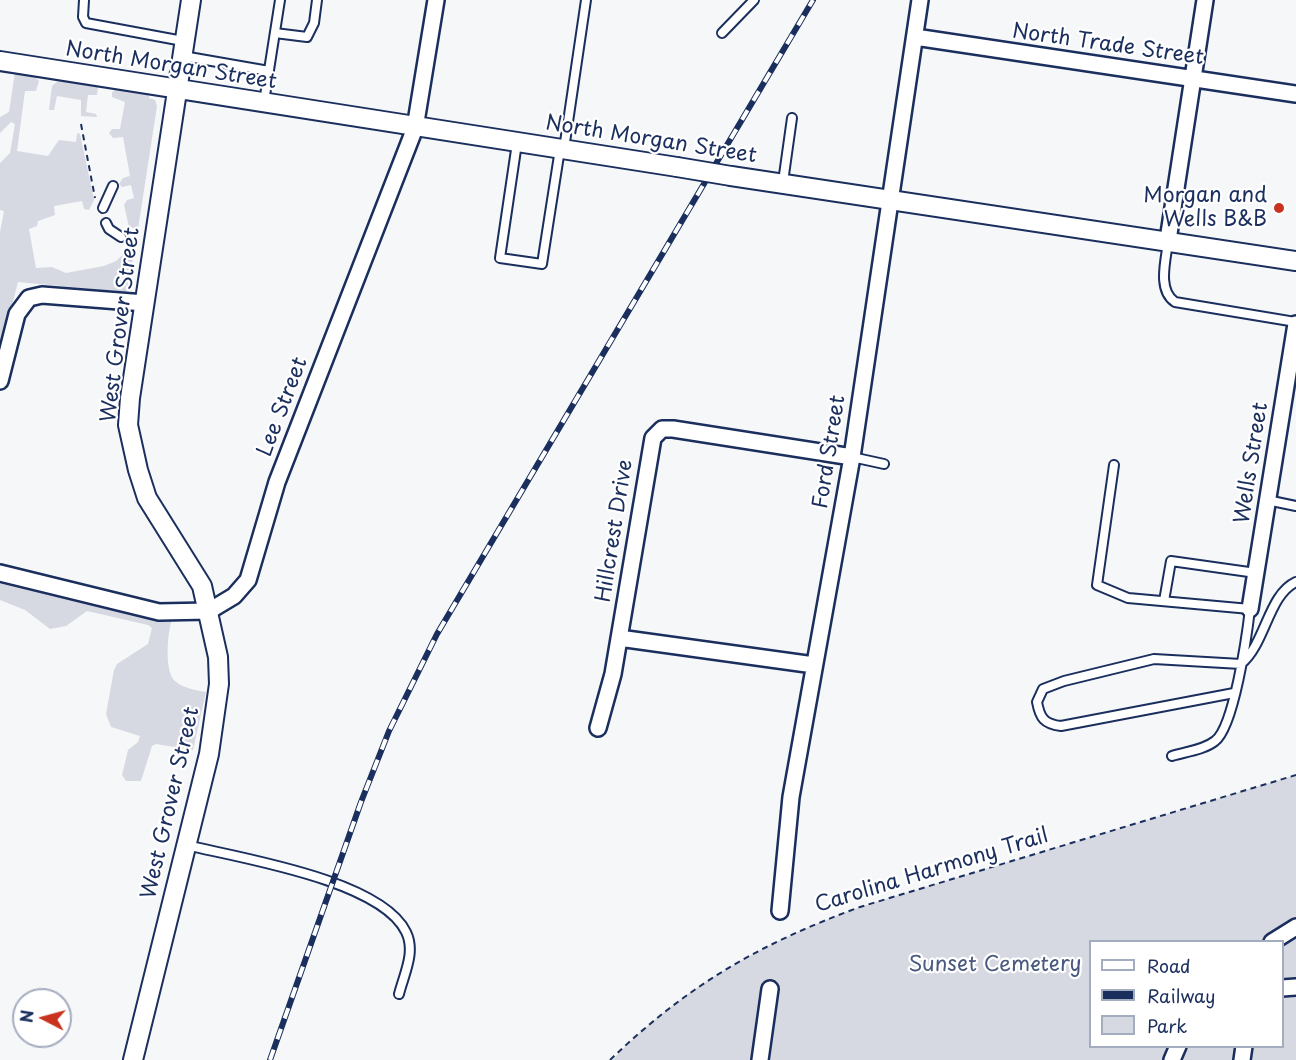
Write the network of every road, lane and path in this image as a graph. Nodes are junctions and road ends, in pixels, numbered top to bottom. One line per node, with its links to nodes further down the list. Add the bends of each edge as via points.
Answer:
1 (84, 0): 13 (lane, via 86,23)
2 (191, 0): 13 (street, West Grover Street)
3 (280, 0): 10 (lane)
4 (317, 0): 10 (lane, via 308,37)
5 (436, 0): 22 (street, Lee Street)
6 (586, 0): 24 (lane)
7 (754, 0): 11 (lane)
8 (920, 0): 12 (street, Ford Street)
9 (1204, 0): 16 (street)
10 (275, 33): 15 (lane)
11 (722, 33)
12 (915, 37): 16 (street, North Trade Street); 27 (street, Ford Street)
13 (184, 49): 15 (lane); 17 (street, West Grover Street)
14 (0, 61): 17 (street, North Morgan Street)
15 (269, 71): 19 (lane)
16 (1192, 78): 18 (street, North Trade Street); 31 (street)
17 (178, 90): 19 (street, North Morgan Street); 33 (street, West Grover Street)
18 (1296, 94)
19 (264, 103): 22 (street, North Morgan Street)
20 (792, 118): 25 (lane)
21 (81, 124): 28 (path)
22 (415, 128): 23 (street, North Morgan Street); 46 (street, Lee Street, via 277,482 248,580 234,596)
23 (518, 142): 24 (street, North Morgan Street); 24 (lane, via 500,258 532,263 542,264)
24 (562, 148): 25 (street, North Morgan Street, bridge)
25 (783, 184): 27 (street, North Morgan Street)
26 (113, 186): 28 (lane)
27 (890, 201): 31 (street, North Morgan Street); 36 (street, Ford Street)
28 (99, 206)
29 (106, 223): 30 (lane)
30 (122, 237)
31 (1168, 240): 32 (street, North Morgan Street); 34 (lane, via 1164,284 1169,298 1187,306)
32 (1296, 261)
33 (145, 303): 35 (street, via 42,295 29,298 17,314); 46 (street, West Grover Street, via 130,398 131,443 147,498 195,571)
34 (1296, 323): 39 (street, Wells Street)
35 (0, 381)
36 (852, 457): 37 (lane); 47 (street, Hillcrest Drive, via 662,429 653,438 648,458); 49 (street, Ford Street)
37 (884, 464)
38 (1114, 465): 44 (lane, via 1097,585 1128,598)
39 (1267, 500): 40 (lane); 42 (street, Wells Street)
40 (1296, 506)
41 (0, 573): 46 (street, Lee Street, via 159,612)
42 (1256, 573): 44 (lane, via 1171,561); 45 (street, Wells Street)
43 (1296, 582): 48 (lane, via 1277,600 1257,646)
44 (1164, 601): 45 (lane)
45 (1250, 609): 48 (lane)
46 (209, 610): 54 (street, West Grover Street, via 219,687)
47 (619, 638): 49 (street); 51 (street)
48 (1240, 664): 50 (lane); 50 (lane, via 1154,659 1131,663 1043,689 1037,702 1041,719 1061,726)
49 (814, 665): 55 (street, Ford Street, via 791,797)
50 (1234, 693): 52 (lane, via 1224,733 1209,745)
51 (598, 728)
52 (1172, 756)
53 (1296, 776): 61 (path, Carolina Harmony Trail, via 860,907 798,930 742,958 686,994)
54 (186, 845): 59 (lane, via 332,881 387,907 406,932 411,951); 60 (street, West Grover Street)
55 (780, 911)
56 (1296, 927): 57 (street)
57 (1275, 940)
58 (770, 989): 62 (street)
59 (399, 994)
60 (133, 1060)
61 (610, 1060)
62 (760, 1060)

